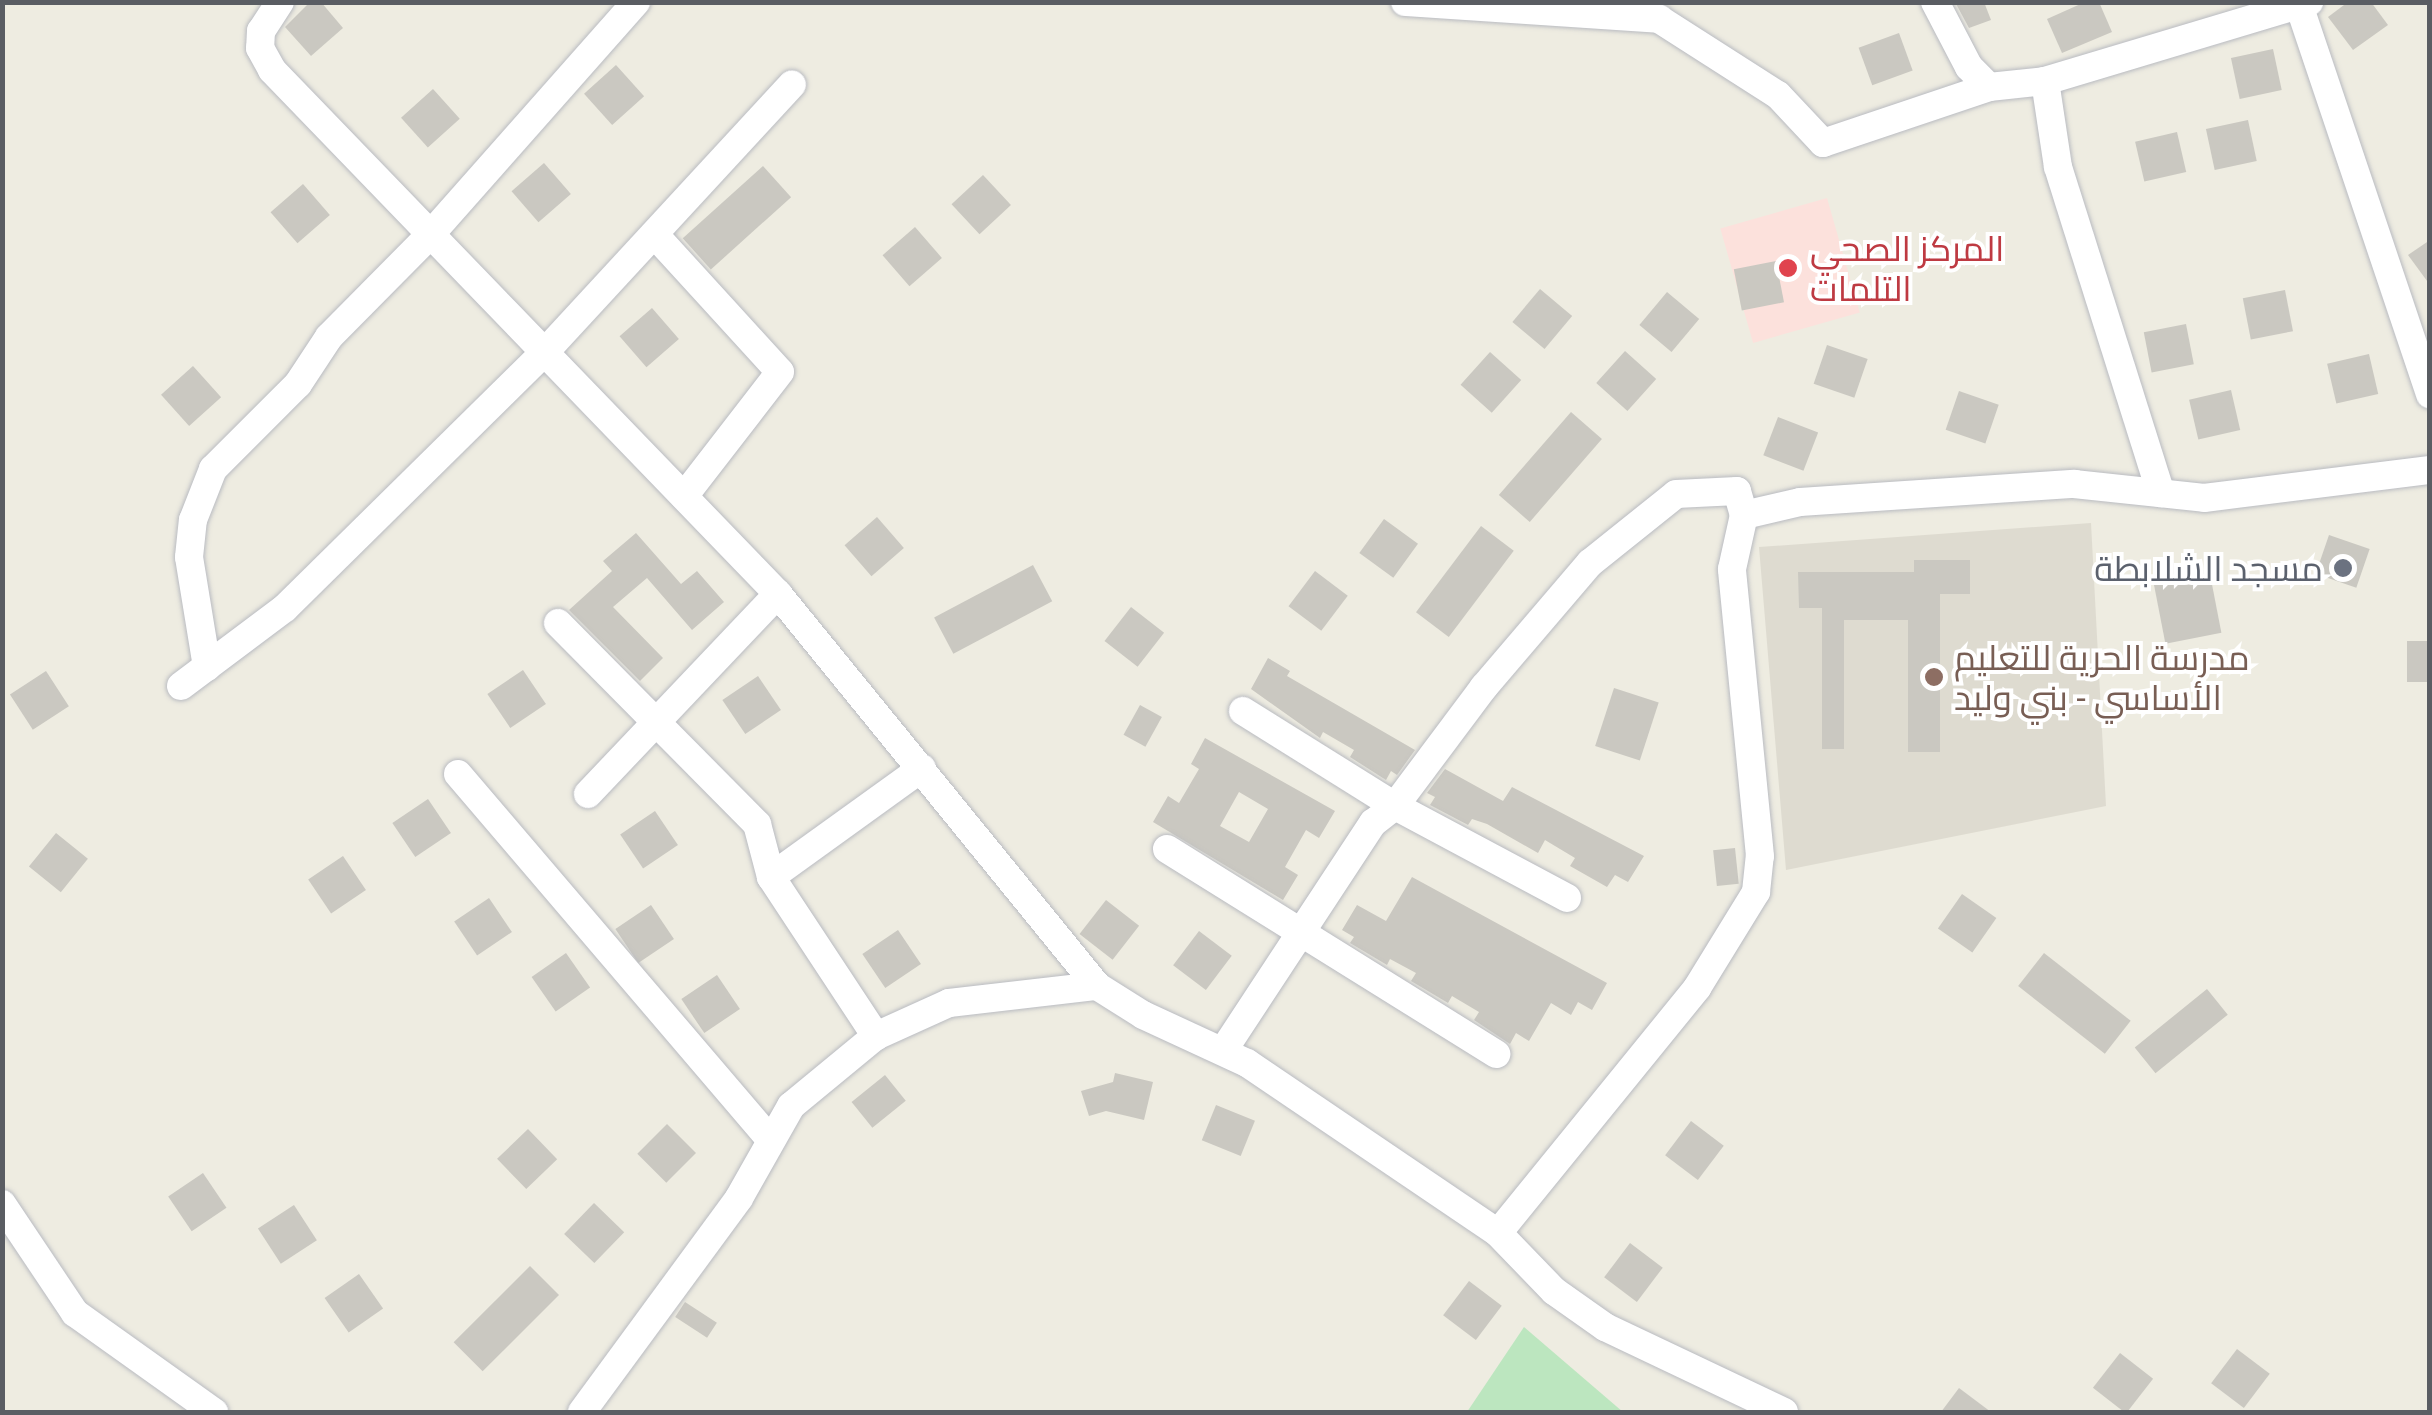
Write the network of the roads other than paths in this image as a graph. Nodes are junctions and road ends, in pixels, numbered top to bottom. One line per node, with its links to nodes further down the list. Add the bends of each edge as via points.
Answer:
1 (280, 2): 9 (street, via 261,31 260,48 272,70)
2 (636, 2): 9 (street)
3 (1406, 2): 8 (street, via 1659,19 1778,95 1823,143)
4 (1935, 2): 8 (street, via 1969,66)
5 (2302, 5): 6 (street); 12 (street)
6 (2045, 81): 8 (street); 14 (street, via 2058,167)
7 (792, 84): 10 (street)
8 (1989, 87)
9 (430, 235): 11 (street); 19 (street, via 329,336 313,367 202,487 189,557)
10 (655, 235): 11 (street); 15 (street, via 780,372)
11 (545, 352): 15 (street); 19 (street, via 285,608)
12 (2430, 394)
13 (2430, 470): 14 (street, via 2204,498)
14 (2161, 492): 16 (street, via 2074,484 1951,489 1800,502)
15 (684, 496): 17 (street)
16 (1744, 514): 26 (street, via 1737,491 1698,490 1656,505 1590,563 1484,687); 37 (street, via 1732,569 1760,856 1756,892 1698,988)
17 (778, 594): 22 (street); 23 (street)
18 (558, 624): 22 (street)
19 (207, 667): 20 (street)
20 (182, 686)
21 (1243, 711): 26 (street)
22 (654, 722): 25 (street); 28 (street, via 757,824)
23 (922, 768): 28 (street); 31 (street)
24 (458, 774): 35 (street)
25 (588, 794)
26 (1395, 806): 29 (street); 30 (street, via 1373,823)
27 (1167, 848): 30 (street)
28 (771, 876): 32 (street)
29 (1567, 898)
30 (1298, 931): 33 (street); 34 (street)
31 (1097, 986): 32 (street, via 949,1003); 33 (street)
32 (876, 1036): 35 (street, via 812,1084)
33 (1223, 1051): 37 (street)
34 (1496, 1054)
35 (769, 1138): 39 (street, via 738,1198)
36 (2, 1204): 38 (street, via 75,1313)
37 (1498, 1233): 40 (street, via 1554,1291 1605,1327)
38 (214, 1412)
39 (582, 1412)
40 (1784, 1412)

